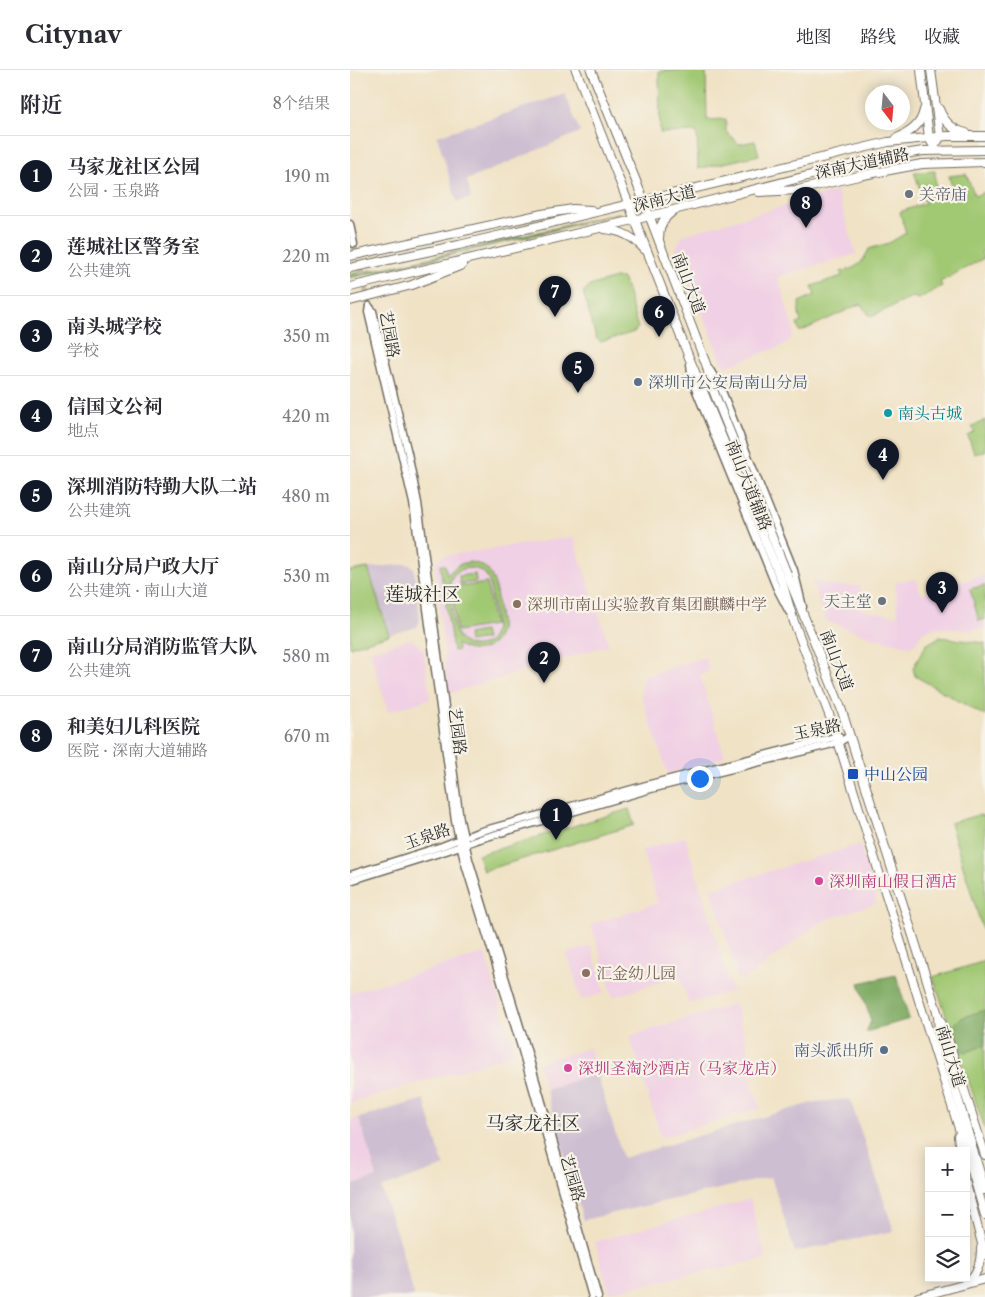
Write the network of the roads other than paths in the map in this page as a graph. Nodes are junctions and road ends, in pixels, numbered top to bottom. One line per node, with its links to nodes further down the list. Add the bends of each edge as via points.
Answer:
1 (576, 70): 16 (main road, 南山大道)
2 (591, 70): 15 (main road, 南山大道)
3 (921, 70): 6 (main road)
4 (932, 70): 5 (main road)
5 (935, 99): 7 (main road, via 942,116 954,129); 8 (main road)
6 (926, 101): 9 (main road); 10 (main road, via 918,124)
7 (984, 136): 8 (main road, 深南大道)
8 (940, 137): 9 (main road, 深南大道); 11 (main road)
9 (929, 138): 10 (main road, 深南大道); 11 (main road)
10 (888, 142): 15 (main road, 深南大道)
11 (936, 150): 12 (main road, 深南大道); 14 (main road, 深南大道, via 874,159)
12 (985, 150)
13 (985, 162): 14 (main road, 深南大道辅路, via 922,164 798,190)
14 (745, 193): 17 (main road, 深南大道)
15 (644, 201): 16 (main road, 深南大道); 19 (main road, 南山大道)
16 (629, 204): 18 (main road, 深南大道); 20 (main road, 南山大道)
17 (678, 209): 19 (main road, 深南大道); 26 (main road, via 662,223)
18 (602, 210): 22 (main road, via 562,211); 25 (main road, 深南大道)
19 (650, 216): 20 (main road, 深南大道); 26 (main road, 南山大道)
20 (634, 220): 23 (main road, 深南大道); 27 (main road, 南山大道)
21 (350, 224): 24 (street)
22 (495, 224): 25 (main road); 28 (main road)
23 (592, 230): 27 (main road, via 620,232 636,240); 29 (main road, 深南大道)
24 (354, 244)
25 (459, 245): 30 (main road, 深南大道)
26 (660, 245): 37 (main road, 南山大道)
27 (647, 253): 33 (main road, 南山大道)
28 (350, 256)
29 (478, 258): 31 (main road, 深南大道); 32 (main road, via 412,285)
30 (350, 268)
31 (350, 287)
32 (350, 301)
33 (688, 355): 34 (street, 南山大道辅路, via 692,380); 35 (main road, 南山大道)
34 (756, 539): 35 (main road); 36 (street, 南山大道辅路)
35 (766, 544): 36 (main road, 南山大道)
36 (794, 622): 38 (main road, 南山大道)
37 (850, 736): 38 (street, 玉泉路); 42 (main road, 南山大道)
38 (838, 739): 39 (street, 玉泉路, via 650,784 478,832); 43 (main road, 南山大道)
39 (462, 842): 39 (street, 艺园路, via 418,503 373,311 369,306 414,512 455,821); 40 (street, 玉泉路); 41 (street, 玉泉路); 55 (street, 艺园路); 56 (street, 艺园路, via 526,1046)
40 (350, 875)
41 (350, 882)
42 (938, 1016): 43 (main road, 南山大道, via 939,1035); 45 (main road)
43 (960, 1118): 44 (main road, 南山大道)
44 (965, 1147)
45 (985, 1155)
46 (970, 1158): 48 (main road, 南山大道)
47 (970, 1164): 50 (main road, 南山大道)
48 (985, 1190)
49 (968, 1192): 51 (main road)
50 (985, 1215)
51 (980, 1241): 52 (main road); 54 (main road, via 981,1256 976,1273)
52 (985, 1255)
53 (985, 1279): 54 (main road)
54 (955, 1287): 57 (main road)
55 (592, 1297)
56 (598, 1297)
57 (918, 1297)

